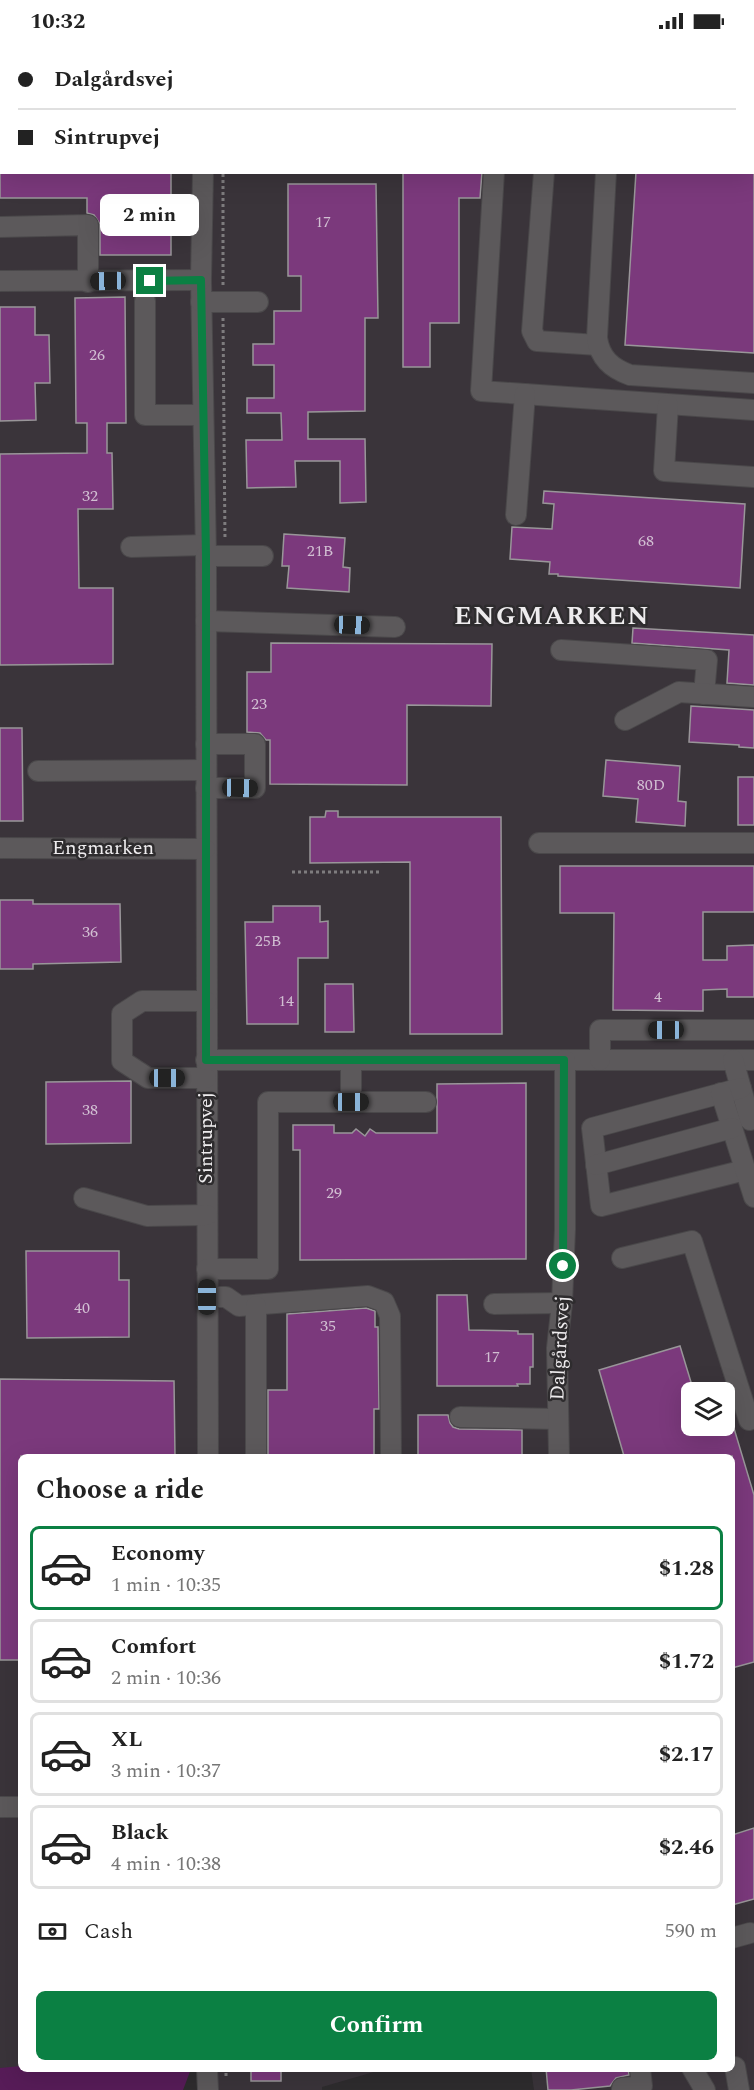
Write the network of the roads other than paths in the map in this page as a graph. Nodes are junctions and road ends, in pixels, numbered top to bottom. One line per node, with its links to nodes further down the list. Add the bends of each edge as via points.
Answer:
1 (202, 174): 6 (street, Sintrupvej)
2 (494, 174): 14 (street, via 481,391)
3 (544, 174): 12 (street, via 532,331 537,341)
4 (606, 174): 12 (street)
5 (0, 227): 8 (street, via 88,225)
6 (201, 280): 8 (street); 10 (street, Sintrupvej)
7 (0, 281): 8 (street)
8 (88, 282)
9 (145, 301): 17 (street, via 145,415)
10 (201, 302): 11 (street); 17 (street, Sintrupvej)
11 (258, 302)
12 (598, 345): 13 (street, via 609,364 630,375)
13 (754, 383)
14 (525, 394): 15 (street); 19 (street)
15 (668, 405): 16 (street); 18 (street, via 664,471)
16 (754, 410)
17 (203, 415): 21 (street, Sintrupvej)
18 (754, 477)
19 (516, 515)
20 (131, 546): 21 (street)
21 (205, 550): 22 (street); 23 (street, Sintrupvej)
22 (263, 556)
23 (206, 621): 24 (street); 29 (street, Sintrupvej)
24 (395, 627)
25 (561, 650): 26 (street, via 707,660)
26 (704, 694): 27 (street); 28 (street, via 679,692)
27 (754, 697)
28 (625, 720)
29 (206, 744): 31 (street, Sintrupvej); 31 (street, via 255,744 255,788)
30 (38, 771): 31 (street)
31 (206, 779): 35 (street, Sintrupvej)
32 (539, 843): 33 (street)
33 (754, 843)
34 (0, 848): 35 (street, Engmarken)
35 (205, 849): 36 (street, Sintrupvej)
36 (206, 1001): 43 (street, Sintrupvej); 43 (street, via 142,1001 122,1014 122,1061 148,1078)
37 (754, 1030): 40 (street, via 600,1030)
38 (351, 1060): 39 (street); 43 (street); 46 (street)
39 (564, 1060): 40 (street); 58 (street, Dalgårdsvej)
40 (600, 1060): 41 (street)
41 (733, 1060): 42 (street); 44 (street)
42 (754, 1060)
43 (206, 1069): 54 (street, Sintrupvej)
44 (741, 1088): 45 (street); 48 (street, via 750,1120)
45 (721, 1094): 49 (street); 50 (street, via 592,1128)
46 (351, 1102): 47 (street); 56 (street, via 268,1102 268,1269)
47 (426, 1102)
48 (754, 1119)
49 (732, 1128): 50 (street); 51 (street)
50 (596, 1165): 51 (street, via 600,1206)
51 (745, 1170): 52 (street)
52 (754, 1197)
53 (84, 1198): 54 (street, via 147,1216)
54 (207, 1215): 56 (street, Sintrupvej)
55 (622, 1258): 62 (street, via 692,1240 749,1420)
56 (207, 1269): 57 (street, Sintrupvej)
57 (207, 1297): 60 (street, via 226,1297 239,1306); 64 (street, Sintrupvej)
58 (562, 1303): 59 (street); 63 (street, Dalgårdsvej, via 557,1348)
59 (494, 1304)
60 (256, 1306): 65 (street); 66 (street, via 368,1296 384,1302 390,1317)
61 (460, 1417): 63 (street)
62 (754, 1418)
63 (557, 1419): 67 (street, Dalgårdsvej)
64 (208, 1454)
65 (256, 1454)
66 (391, 1454)
67 (559, 1454)
68 (0, 1807): 69 (street)
69 (18, 1807)
70 (735, 2067): 77 (street)
71 (207, 2072): 74 (street)
72 (640, 2072): 75 (street, via 642,2086)
73 (694, 2072): 76 (street)
74 (208, 2090)
75 (622, 2090)
76 (705, 2090)
77 (739, 2090)

